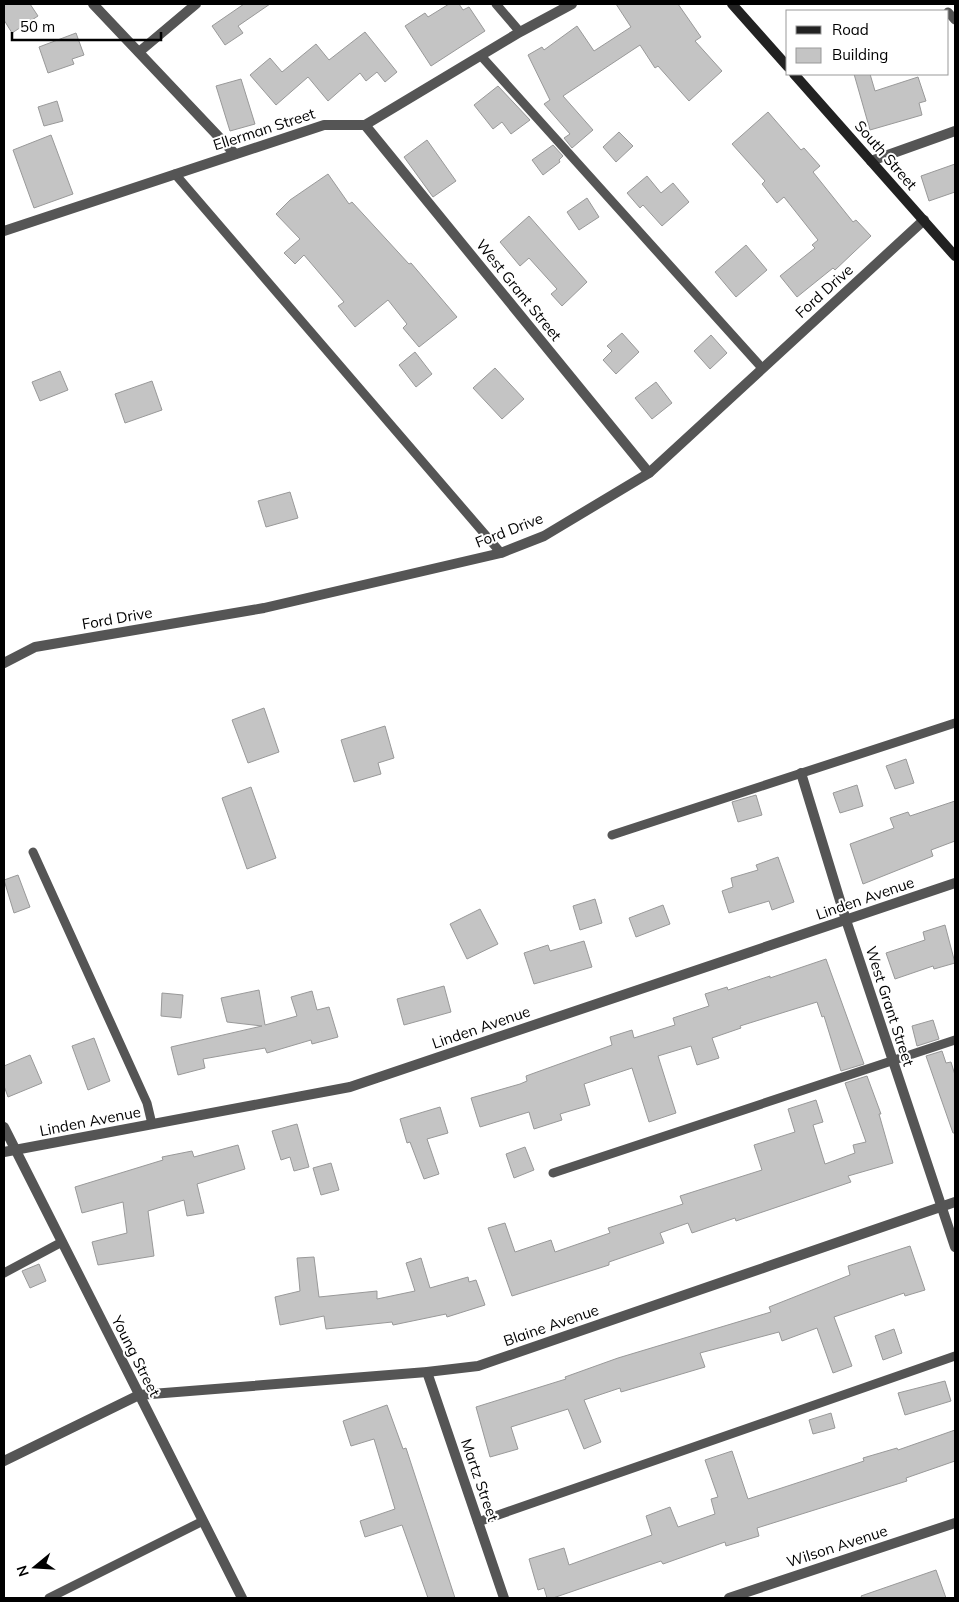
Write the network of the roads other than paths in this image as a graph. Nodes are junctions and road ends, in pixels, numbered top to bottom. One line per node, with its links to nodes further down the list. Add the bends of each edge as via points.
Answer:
1 (92, 4): 7 (street)
2 (196, 4): 7 (street)
3 (496, 4): 6 (lane)
4 (572, 4): 6 (street)
5 (732, 4): 9 (street)
6 (520, 32): 8 (street)
7 (139, 52): 13 (street)
8 (482, 57): 11 (street); 19 (lane)
9 (786, 65)
10 (795, 75): 14 (street, South Street)
11 (365, 125): 13 (street, Ellerman Street, via 324,125); 20 (street, West Grant Street)
12 (955, 131): 14 (street)
13 (235, 154): 15 (street, Ellerman Street)
14 (871, 161): 16 (street, South Street)
15 (175, 174): 17 (street, Ellerman Street); 21 (lane)
16 (924, 220): 18 (street, South Street); 19 (street, Ford Drive)
17 (4, 230)
18 (955, 256)
19 (762, 368): 20 (street, Ford Drive)
20 (649, 473): 21 (street, Ford Drive, via 544,536)
21 (501, 553): 22 (street, Ford Drive, via 264,608 35,647)
22 (4, 663)
23 (955, 723): 24 (lane)
24 (801, 773): 25 (lane); 28 (street, West Grant Street)
25 (612, 835)
26 (33, 852): 31 (lane, via 147,1103)
27 (955, 883): 28 (street, Linden Avenue)
28 (846, 920): 30 (street, West Grant Street); 31 (street, Linden Avenue, via 350,1087)
29 (955, 1040): 30 (lane)
30 (893, 1061): 35 (lane); 37 (street, West Grant Street)
31 (152, 1124): 33 (street, Linden Avenue)
32 (4, 1127): 33 (street, Young Street)
33 (15, 1150): 34 (street, Linden Avenue); 38 (street, Young Street)
34 (4, 1152)
35 (553, 1173)
36 (955, 1202): 37 (street, Blaine Avenue)
37 (942, 1206): 39 (street, West Grant Street); 42 (street, Blaine Avenue, via 478,1366)
38 (62, 1242): 40 (lane); 43 (street, Young Street)
39 (955, 1247)
40 (4, 1273)
41 (955, 1356): 46 (lane)
42 (427, 1372): 43 (street, Blaine Avenue); 46 (street, Martz Street)
43 (139, 1395): 44 (street); 45 (street, Young Street)
44 (4, 1461)
45 (203, 1520): 48 (lane); 49 (street, Young Street)
46 (478, 1522): 50 (street, Martz Street)
47 (955, 1523): 51 (street, Wilson Avenue)
48 (49, 1598)
49 (242, 1598)
50 (504, 1598)
51 (729, 1598)

